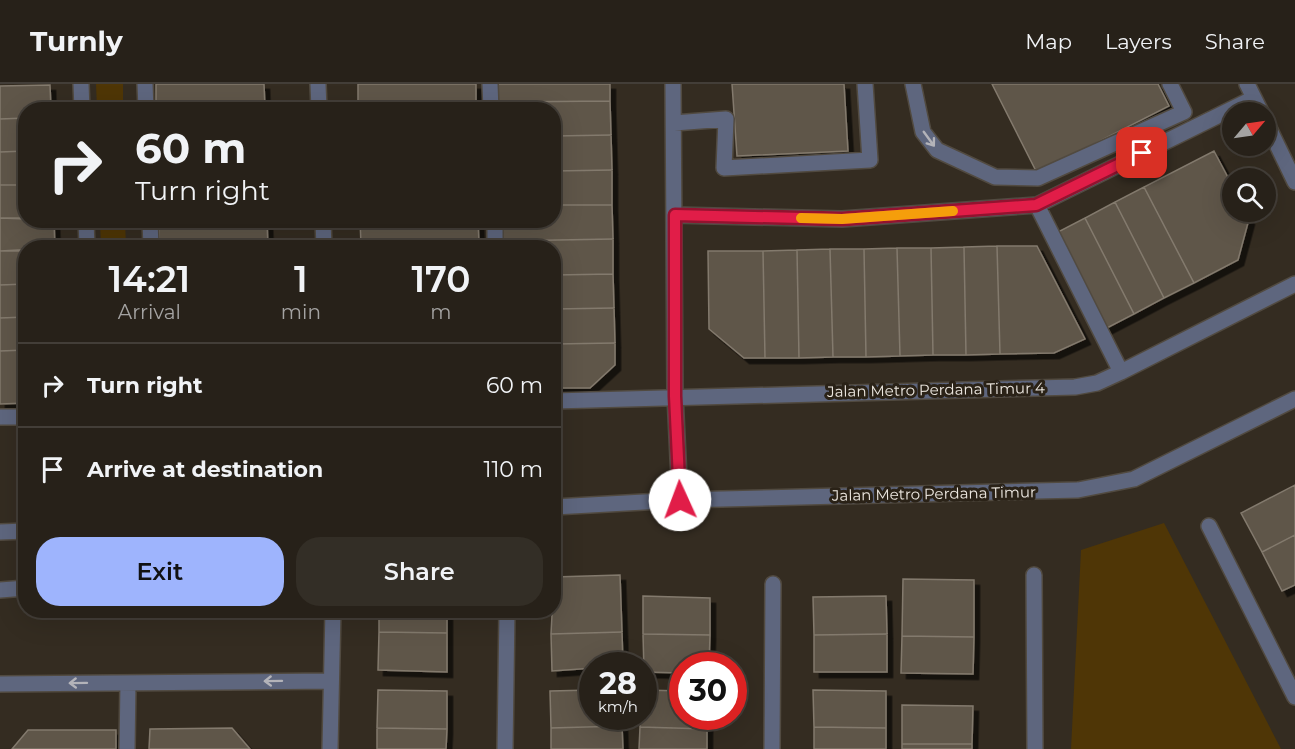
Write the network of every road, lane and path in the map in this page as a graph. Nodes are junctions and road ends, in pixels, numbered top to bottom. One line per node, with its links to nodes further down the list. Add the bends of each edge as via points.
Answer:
1 (81, 84): 10 (street)
2 (145, 84): 11 (street)
3 (318, 84): 12 (street)
4 (490, 84): 13 (street)
5 (673, 84): 14 (street)
6 (865, 84): 14 (street, via 870,160 724,168 726,119)
7 (913, 84): 8 (street, one-way to 8, via 922,132 937,150 995,177 1038,178 1184,112)
8 (1170, 84)
9 (1251, 91): 17 (street)
10 (82, 102)
11 (146, 102)
12 (319, 102)
13 (491, 102)
14 (674, 123): 18 (street)
15 (1276, 143): 16 (street)
16 (1295, 182)
17 (1036, 205): 18 (street, via 842,219); 20 (street)
18 (675, 215): 21 (street)
19 (1295, 284): 20 (street, Jalan Metro Perdana Timur 4)
20 (1121, 372): 21 (street, Jalan Metro Perdana Timur 4, via 1097,383 1075,387)
21 (675, 396): 23 (street, Jalan Metro Perdana Timur 4); 26 (street)
22 (1295, 399): 26 (street, Jalan Metro Perdana Timur, via 1134,479 1078,490)
23 (561, 401)
24 (0, 417): 25 (street)
25 (18, 417)
26 (680, 500): 27 (street, Jalan Metro Perdana Timur)
27 (561, 507)
28 (1209, 526): 40 (street)
29 (18, 531): 30 (street)
30 (0, 532)
31 (1034, 575): 45 (street)
32 (773, 584): 44 (street)
33 (18, 589): 34 (street)
34 (0, 590)
35 (333, 618): 37 (street)
36 (507, 618): 43 (street)
37 (331, 681): 38 (street, one-way to 38); 42 (street)
38 (128, 682): 39 (street, one-way to 39); 41 (street)
39 (0, 684)
40 (1295, 697)
41 (127, 749)
42 (330, 749)
43 (505, 749)
44 (772, 749)
45 (1035, 749)

